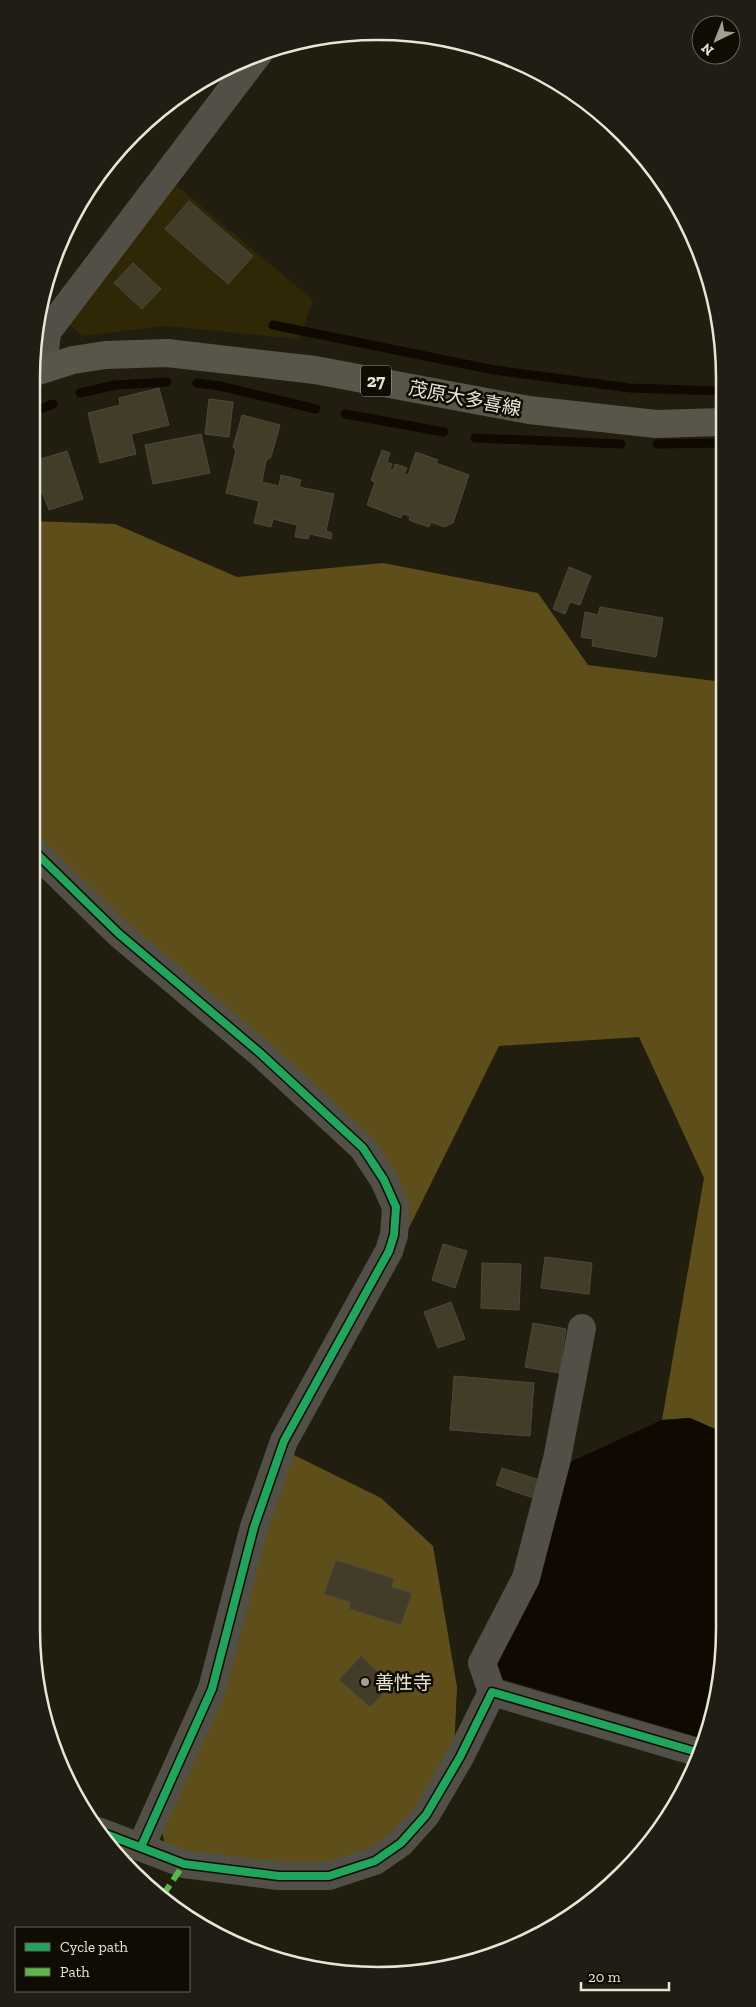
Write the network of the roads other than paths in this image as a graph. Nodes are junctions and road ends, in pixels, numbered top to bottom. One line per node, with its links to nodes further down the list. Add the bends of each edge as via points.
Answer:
1 (249, 66): 2 (street, via 47,332)
2 (41, 355)
3 (40, 370): 4 (main road, 茂原大多喜線 / 27, via 105,355 167,353 315,370 529,410 656,424)
4 (716, 422)
5 (40, 857): 10 (street, via 118,933 260,1053 363,1148 384,1180 396,1207 389,1251 284,1441 254,1527 212,1689)
6 (582, 1328): 7 (street, via 557,1459 526,1578 482,1663)
7 (492, 1692): 8 (street); 10 (street, via 460,1757 426,1815 401,1842 375,1861 329,1876 279,1876 184,1864)
8 (693, 1751)
9 (111, 1836): 10 (street)
10 (141, 1847)

